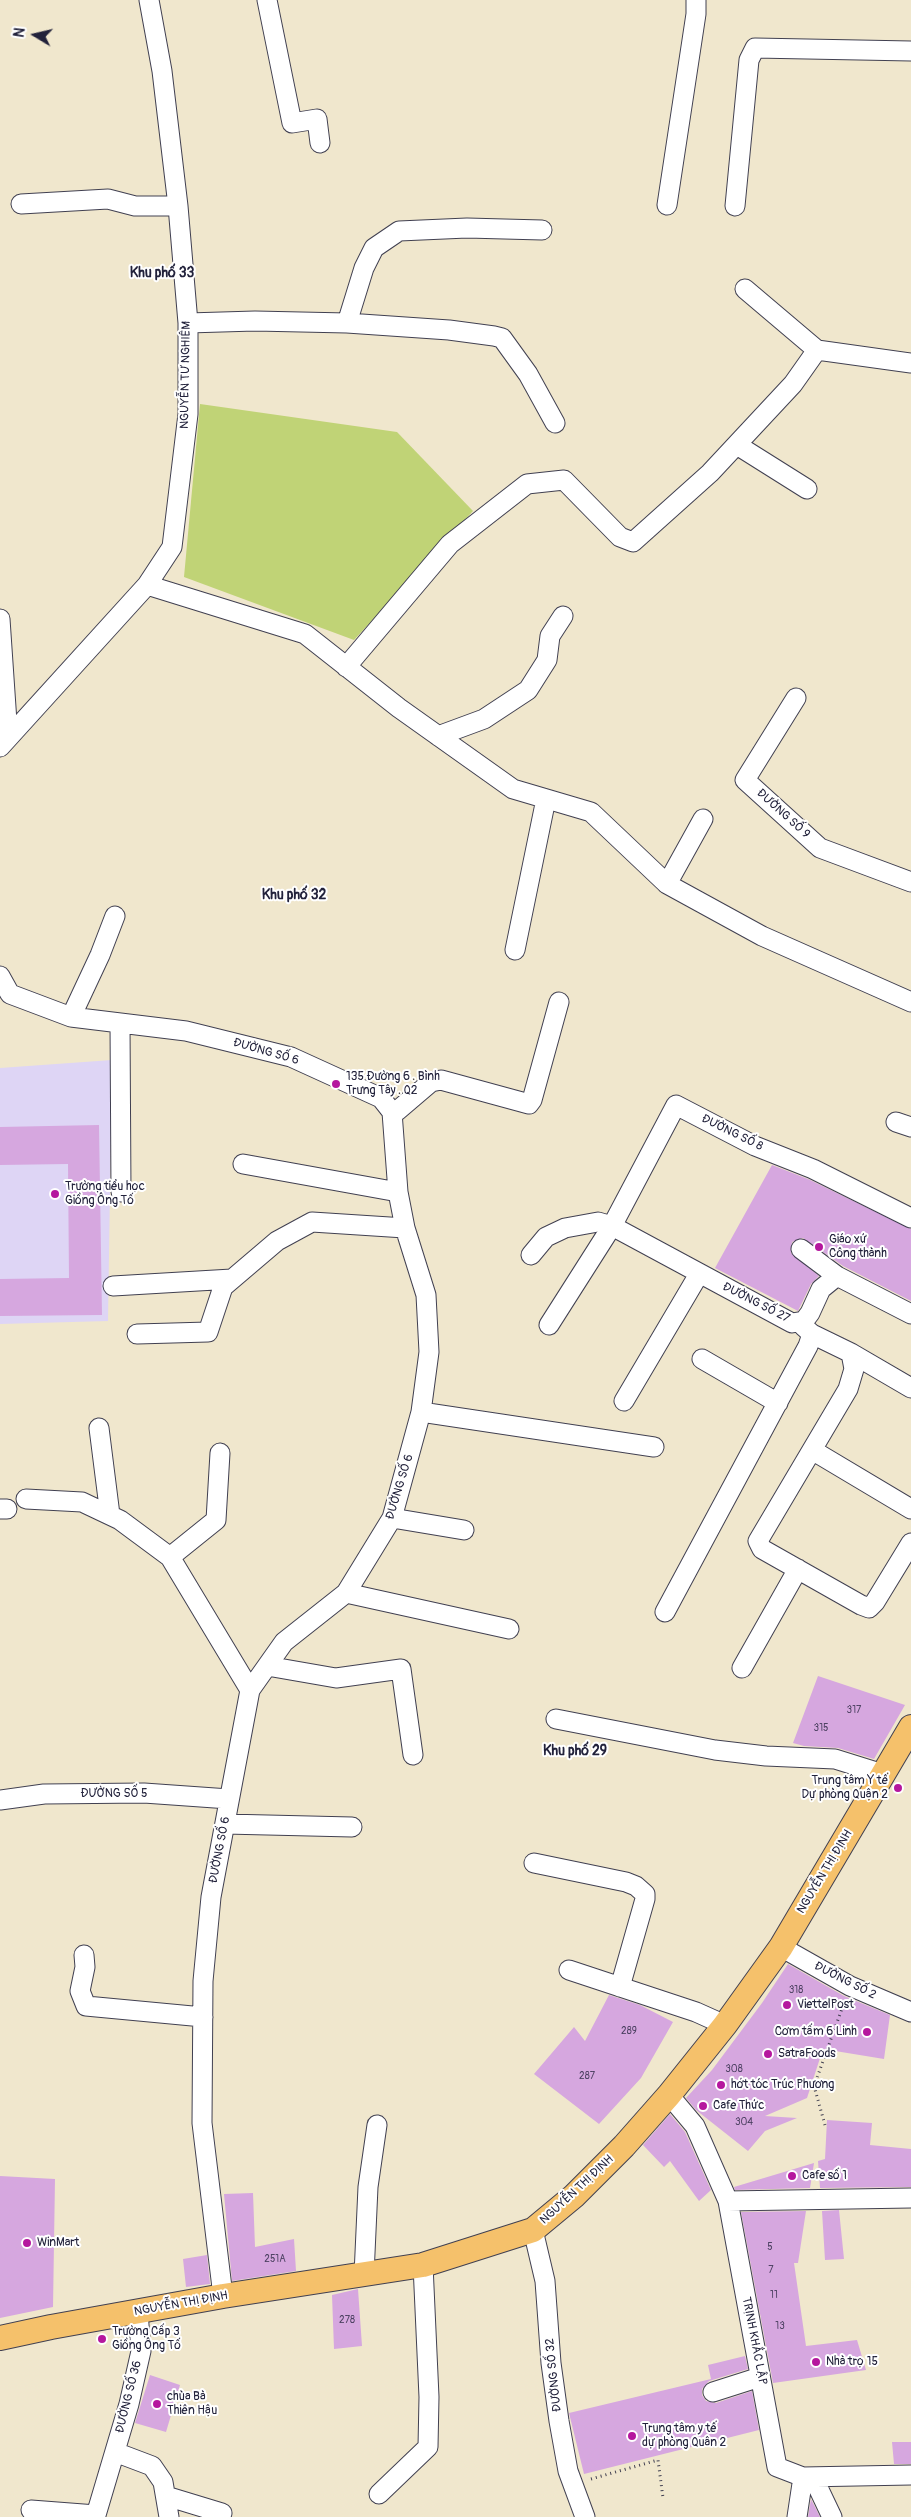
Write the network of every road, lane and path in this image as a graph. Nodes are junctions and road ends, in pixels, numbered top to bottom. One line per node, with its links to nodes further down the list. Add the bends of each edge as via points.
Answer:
1 (149, 0): 8 (street, NGUYỄN TƯ NGHIÊM, via 162,71)
2 (267, 0): 5 (street, via 292,123 317,119)
3 (696, 0): 7 (street)
4 (911, 51): 9 (street, via 755,48 749,60)
5 (320, 143)
6 (21, 204): 8 (street, via 108,199 135,206)
7 (667, 205)
8 (178, 206): 12 (street, NGUYỄN TƯ NGHIÊM)
9 (736, 206)
10 (542, 230): 13 (street, via 467,228 399,231 374,248 364,268)
11 (745, 289): 14 (street)
12 (188, 323): 13 (street); 19 (street, NGUYỄN TƯ NGHIÊM, via 188,414 172,547)
13 (347, 323): 16 (street, via 449,330 502,338 528,374)
14 (817, 350): 15 (street); 17 (street, via 793,384)
15 (911, 363)
16 (555, 423)
17 (737, 445): 18 (street); 22 (street, via 633,542 620,536 564,480 527,484 450,544)
18 (807, 489)
19 (148, 585): 22 (street, via 305,634); 25 (street, NGUYỄN TƯ NGHIÊM)
20 (562, 616): 24 (street, via 550,636 547,660 528,690 484,719)
21 (0, 619): 25 (street)
22 (346, 667): 24 (street)
23 (796, 698): 28 (street, ĐƯỜNG SỐ 9, via 745,780 820,848)
24 (438, 736): 26 (street, via 513,789)
25 (4, 742)
26 (546, 799): 29 (street, via 592,812); 31 (street)
27 (703, 819): 29 (street)
28 (911, 882)
29 (667, 884): 34 (street, via 762,936)
30 (115, 916): 35 (street)
31 (515, 950)
32 (0, 976): 35 (street, ĐƯỜNG SỐ 6, via 10,994)
33 (559, 1002): 37 (street, via 532,1100 528,1104 441,1080 431,1082)
34 (911, 1002)
35 (70, 1017): 36 (street, ĐƯỜNG SỐ 6)
36 (120, 1023): 37 (street, ĐƯỜNG SỐ 6, via 186,1031 291,1057 382,1098); 39 (street)
37 (392, 1112): 40 (street, ĐƯỜNG SỐ 6)
38 (243, 1164): 40 (street)
39 (121, 1192)
40 (398, 1192): 43 (street, ĐƯỜNG SỐ 6)
41 (911, 1218): 42 (street, ĐƯỜNG SỐ 8, via 813,1168 755,1146 676,1105)
42 (612, 1226): 45 (street, via 598,1222 565,1228 546,1237); 46 (street, ĐƯỜNG SỐ 27); 51 (street)
43 (405, 1228): 48 (street, via 312,1222 277,1241); 59 (street, ĐƯỜNG SỐ 6, via 426,1295 430,1352)
44 (800, 1249): 47 (street)
45 (531, 1255)
46 (700, 1274): 52 (street, ĐƯỜNG SỐ 27); 57 (street)
47 (837, 1276): 50 (street); 52 (street, ĐƯỜNG SỐ 27, via 821,1290 804,1321)
48 (232, 1279): 49 (street); 53 (street, via 223,1287 208,1332)
49 (113, 1286)
50 (911, 1314)
51 (549, 1325)
52 (805, 1328): 54 (street); 58 (street)
53 (137, 1334)
54 (851, 1353): 56 (street); 62 (street, via 854,1369 848,1389)
55 (702, 1359): 58 (street)
56 (911, 1388)
57 (624, 1401)
58 (778, 1403): 73 (street)
59 (421, 1412): 61 (street); 67 (street, ĐƯỜNG SỐ 6)
60 (99, 1428): 66 (street)
61 (654, 1447)
62 (812, 1450): 65 (street); 71 (street, via 758,1541 762,1549)
63 (220, 1453): 70 (street, via 216,1520)
64 (26, 1499): 66 (street, via 82,1502)
65 (911, 1509)
66 (110, 1515): 70 (street)
67 (392, 1518): 68 (street); 72 (street, ĐƯỜNG SỐ 6)
68 (464, 1530)
69 (911, 1543): 71 (street, via 869,1608)
70 (170, 1557): 77 (street)
71 (798, 1569): 76 (street)
72 (346, 1593): 74 (street); 75 (street, ĐƯỜNG SỐ 6, via 284,1642)
73 (665, 1612)
74 (509, 1629)
75 (267, 1666): 77 (street, ĐƯỜNG SỐ 6); 80 (street, via 336,1678 401,1669)
76 (742, 1668)
77 (250, 1690): 82 (street, ĐƯỜNG SỐ 6)
78 (556, 1720): 81 (street, via 715,1750 835,1759)
79 (911, 1727): 81 (main road, NGUYỄN THỊ ĐỊNH)
80 (413, 1755)
81 (883, 1774): 87 (main road, NGUYỄN THỊ ĐỊNH)
82 (229, 1799): 83 (street, ĐƯỜNG SỐ 5, via 144,1793 44,1794); 84 (street, ĐƯỜNG SỐ 6)
83 (0, 1800)
84 (226, 1824): 85 (street); 93 (street, ĐƯỜNG SỐ 6, via 211,1897)
85 (352, 1827)
86 (534, 1863): 91 (street, via 626,1882 645,1894)
87 (781, 1946): 90 (street, ĐƯỜNG SỐ 2); 94 (main road, NGUYỄN THỊ ĐỊNH)
88 (84, 1955): 93 (street, via 80,1990 86,2006)
89 (569, 1970): 91 (street)
90 (850, 1986): 92 (street, ĐƯỜNG SỐ 2); 97 (path, via 814,2086)
91 (620, 1987): 94 (street)
92 (911, 2012)
93 (203, 2017): 103 (street, ĐƯỜNG SỐ 6, via 202,2123)
94 (725, 2025): 95 (main road, NGUYỄN THỊ ĐỊNH)
95 (669, 2095): 99 (street, TRỊNH KHẮC LẬP, via 695,2126); 100 (main road, NGUYỄN THỊ ĐỊNH, via 574,2196)
96 (377, 2125): 102 (street, via 368,2187)
97 (825, 2126)
98 (911, 2198): 99 (street)
99 (728, 2202): 106 (street, TRỊNH KHẮC LẬP)
100 (532, 2230): 101 (main road, NGUYỄN THỊ ĐỊNH); 111 (street, ĐƯỜNG SỐ 32, via 545,2280 551,2363 568,2471)
101 (423, 2266): 102 (main road, NGUYỄN THỊ ĐỊNH); 112 (street, via 428,2447)
102 (364, 2274): 103 (main road, NGUYỄN THỊ ĐỊNH)
103 (223, 2296): 104 (main road, NGUYỄN THỊ ĐỊNH)
104 (138, 2312): 105 (main road, NGUYỄN THỊ ĐỊNH); 108 (street, ĐƯỜNG SỐ 36, via 141,2350 130,2404)
105 (0, 2338)
106 (760, 2377): 107 (street); 110 (street, TRỊNH KHẮC LẬP, via 777,2466)
107 (713, 2392)
108 (114, 2452): 113 (street, via 152,2466 163,2482); 115 (street, ĐƯỜNG SỐ 36, via 96,2515)
109 (911, 2475): 110 (street, TRỊNH KHẮC LẬP)
110 (808, 2477): 119 (street); 120 (street)
111 (573, 2484): 114 (path, via 658,2460); 118 (street, ĐƯỜNG SỐ 32)
112 (379, 2494)
113 (166, 2496): 116 (street); 117 (street)
114 (663, 2498)
115 (30, 2510)
116 (222, 2513)
117 (169, 2517)
118 (585, 2517)
119 (796, 2517)
120 (832, 2517)

